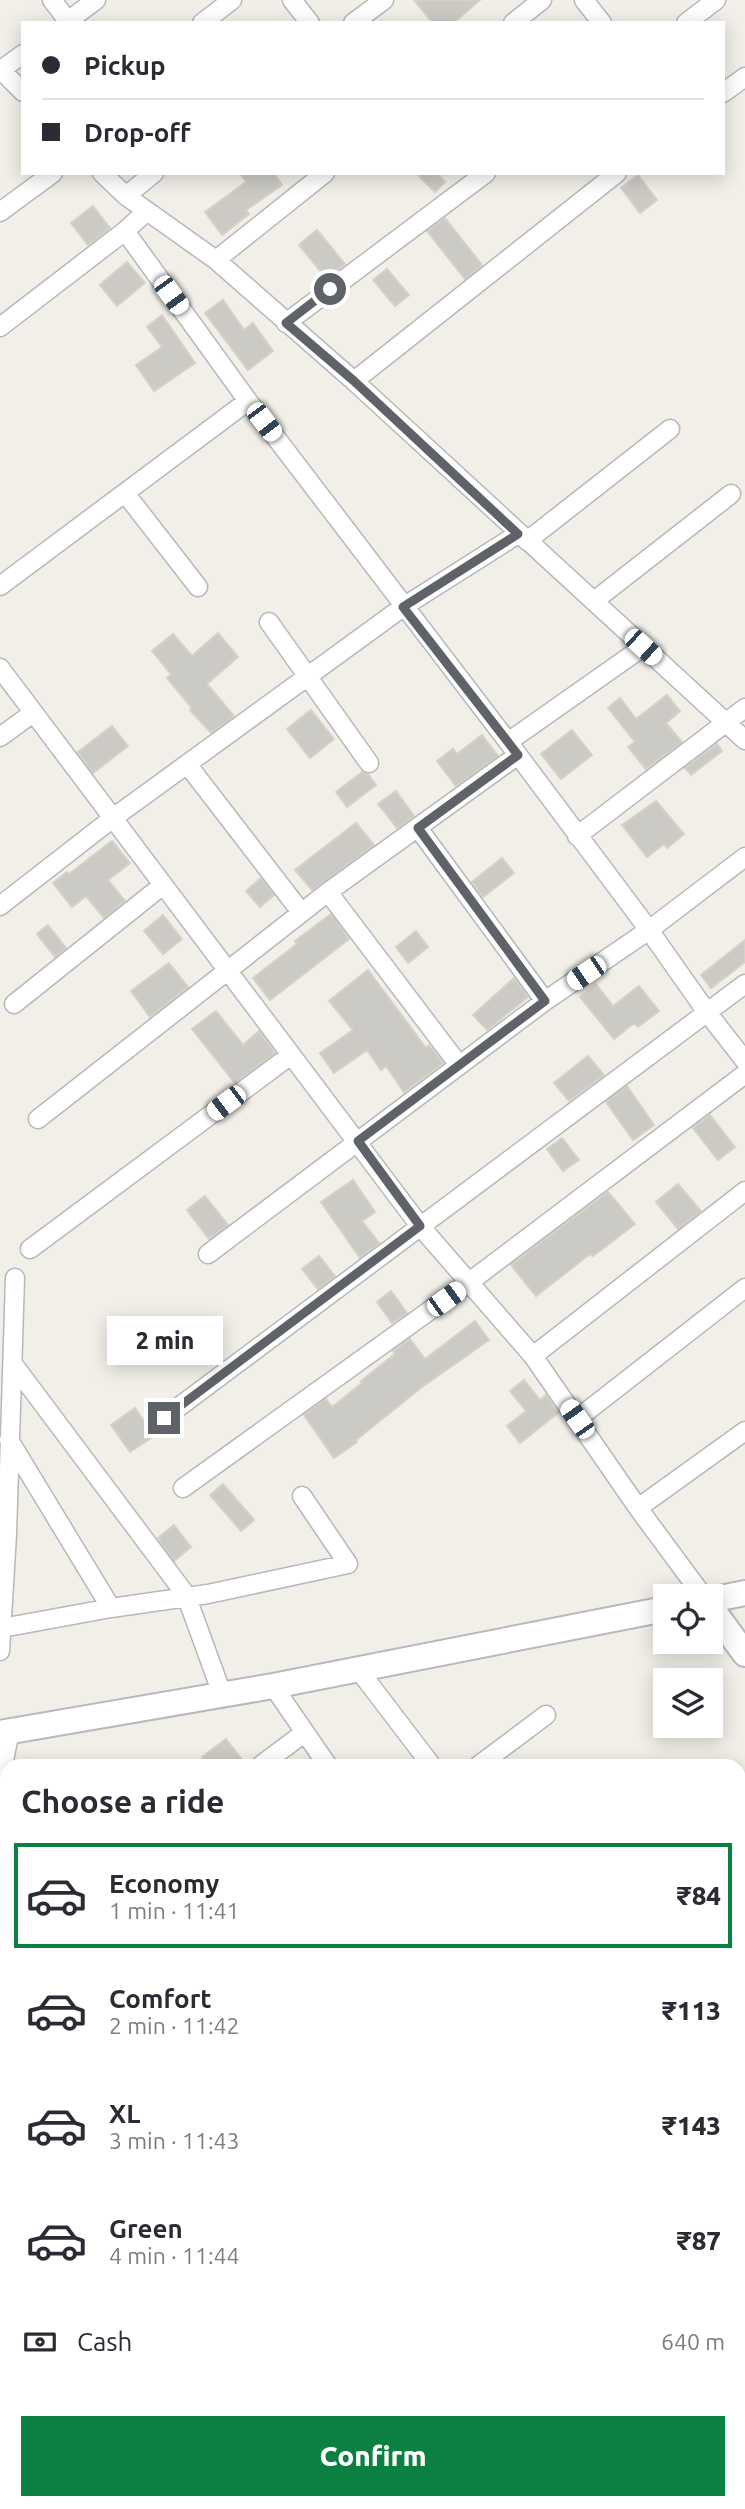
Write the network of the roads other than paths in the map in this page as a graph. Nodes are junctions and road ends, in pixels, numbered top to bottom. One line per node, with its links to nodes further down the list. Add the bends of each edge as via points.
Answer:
1 (52, 0): 9 (street)
2 (96, 0): 10 (street)
3 (232, 0): 11 (street)
4 (292, 0): 12 (street)
5 (384, 0): 13 (street)
6 (542, 0): 14 (street)
7 (584, 0): 15 (street)
8 (716, 0): 16 (street)
9 (65, 21)
10 (67, 21)
11 (205, 21)
12 (308, 21)
13 (357, 21)
14 (516, 21)
15 (601, 21)
16 (689, 21)
17 (21, 55): 18 (street)
18 (0, 70): 20 (street)
19 (745, 77): 21 (street)
20 (21, 90)
21 (725, 92)
22 (49, 175): 30 (street)
23 (104, 175): 28 (street)
24 (152, 175): 28 (street)
25 (322, 175): 32 (street)
26 (483, 175): 33 (street)
27 (614, 175): 35 (street)
28 (126, 196): 29 (street)
29 (147, 211): 31 (street); 32 (street)
30 (0, 212)
31 (125, 231): 34 (street); 36 (street)
32 (216, 260): 33 (street)
33 (286, 323): 35 (street)
34 (0, 327)
35 (354, 381): 40 (street)
36 (248, 401): 38 (street); 44 (street)
37 (670, 429): 40 (street)
38 (125, 493): 41 (street); 42 (street)
39 (731, 494): 43 (street)
40 (522, 537): 43 (street); 44 (street)
41 (0, 586)
42 (198, 587)
43 (594, 601): 46 (street)
44 (403, 607): 48 (street); 54 (street)
45 (269, 622): 48 (street)
46 (643, 647): 51 (street); 54 (street)
47 (0, 668): 50 (street)
48 (309, 677): 55 (street); 56 (street)
49 (745, 708): 51 (street)
50 (33, 713): 52 (street); 57 (street)
51 (725, 722): 53 (street); 59 (street)
52 (0, 737)
53 (745, 740)
54 (513, 748): 58 (street); 59 (street)
55 (369, 763)
56 (187, 764): 57 (street); 64 (street)
57 (113, 818): 61 (street); 63 (street)
58 (418, 828): 62 (street); 68 (street)
59 (577, 836): 65 (street)
60 (745, 858): 65 (street)
61 (163, 885): 66 (street); 69 (street)
62 (328, 892): 64 (street); 73 (street)
63 (0, 906)
64 (301, 912): 66 (street)
65 (649, 930): 68 (street); 70 (street)
66 (226, 970): 71 (street); 75 (street)
67 (745, 984): 70 (street)
68 (545, 1001): 73 (street)
69 (14, 1004)
70 (706, 1012): 72 (street); 78 (street)
71 (291, 1055): 76 (street); 79 (street)
72 (745, 1061)
73 (459, 1065): 76 (street)
74 (745, 1074): 82 (street)
75 (38, 1119)
76 (358, 1141): 78 (street); 80 (street)
77 (745, 1192): 85 (street)
78 (420, 1226): 82 (street); 87 (street)
79 (30, 1249)
80 (208, 1254)
81 (15, 1278): 84 (street)
82 (468, 1283): 85 (street); 91 (street)
83 (745, 1288): 88 (street)
84 (6, 1345): 86 (street)
85 (533, 1356): 88 (street)
86 (13, 1364): 90 (street); 98 (street)
87 (164, 1418)
88 (577, 1419): 94 (street)
89 (745, 1431): 94 (street)
90 (9, 1440): 93 (street); 100 (street)
91 (183, 1488)
92 (302, 1496): 98 (street, via 348,1564)
93 (4, 1498): 95 (street)
94 (638, 1508): 96 (street)
95 (3, 1572): 103 (street)
96 (694, 1584)
97 (745, 1592): 99 (street)
98 (186, 1595): 100 (street); 108 (street)
99 (723, 1597)
100 (111, 1608): 103 (street)
101 (653, 1611): 106 (street)
102 (723, 1624): 105 (street)
103 (2, 1628): 104 (street)
104 (0, 1651)
105 (745, 1654)
106 (358, 1669): 107 (street); 115 (street)
107 (273, 1686): 108 (street); 111 (street)
108 (222, 1694): 110 (street)
109 (546, 1715): 116 (street)
110 (5, 1732): 112 (street)
111 (304, 1733): 113 (street); 114 (street)
112 (2, 1759)
113 (269, 1759)
114 (323, 1759)
115 (427, 1759)
116 (487, 1759)

